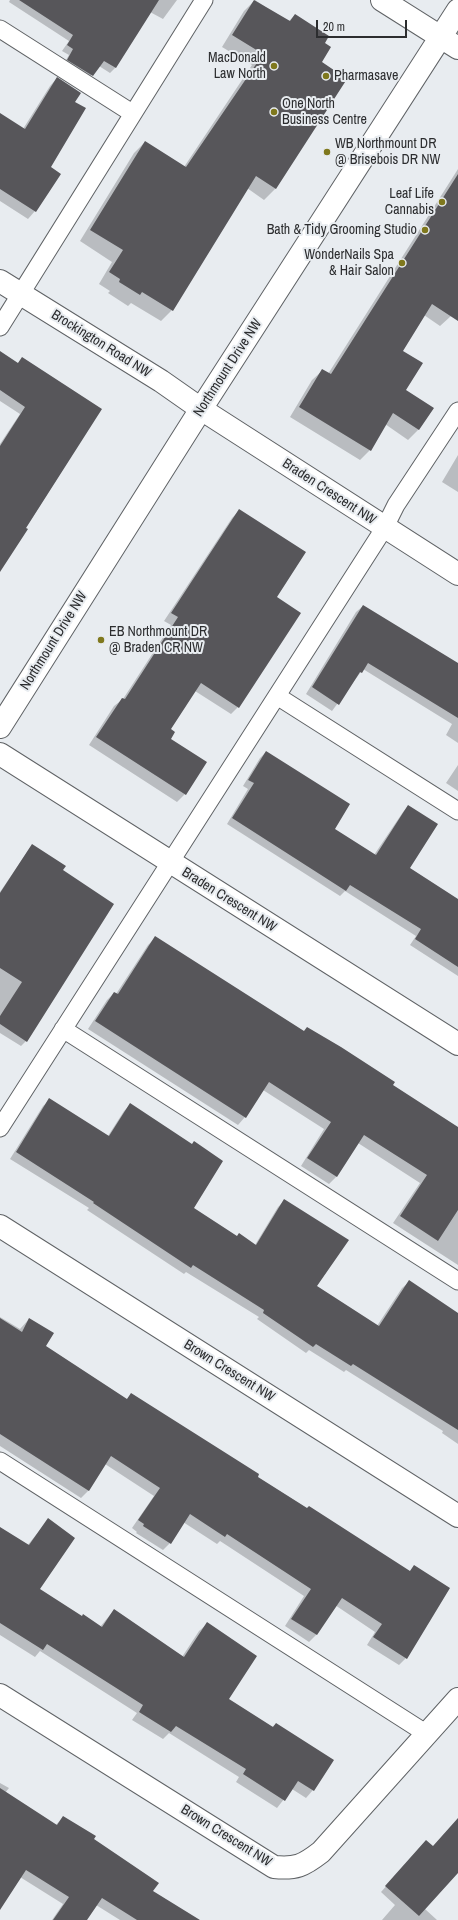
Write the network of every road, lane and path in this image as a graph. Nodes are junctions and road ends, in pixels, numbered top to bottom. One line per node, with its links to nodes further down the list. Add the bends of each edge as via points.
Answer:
1 (204, 0): 7 (lane)
2 (382, 0): 5 (street)
3 (458, 10): 5 (street, Northmount Drive NW)
4 (0, 29): 7 (lane)
5 (440, 36): 6 (street); 11 (street, Northmount Drive NW)
6 (458, 48)
7 (132, 113): 9 (lane)
8 (0, 281): 9 (street, Brockington Road NW)
9 (21, 294): 10 (lane); 11 (street, Brockington Road NW, via 161,381)
10 (0, 327)
11 (201, 409): 13 (street, Braden Crescent NW); 16 (street, Northmount Drive NW)
12 (458, 411): 13 (lane)
13 (385, 527): 14 (street, Braden Crescent NW); 15 (lane)
14 (458, 574)
15 (277, 696): 18 (lane); 19 (lane)
16 (0, 727)
17 (0, 754): 19 (street, Braden Crescent NW)
18 (458, 811)
19 (170, 863): 20 (lane); 21 (street, Braden Crescent NW)
20 (63, 1029): 22 (lane); 24 (lane)
21 (458, 1044)
22 (0, 1128)
23 (0, 1226): 26 (street, Brown Crescent NW)
24 (458, 1281)
25 (0, 1461): 29 (lane)
26 (458, 1516)
27 (0, 1695): 29 (street, Brown Crescent NW, via 274,1867 291,1868 306,1864 321,1852)
28 (458, 1699): 29 (street, Brown Crescent NW)
29 (426, 1734)

